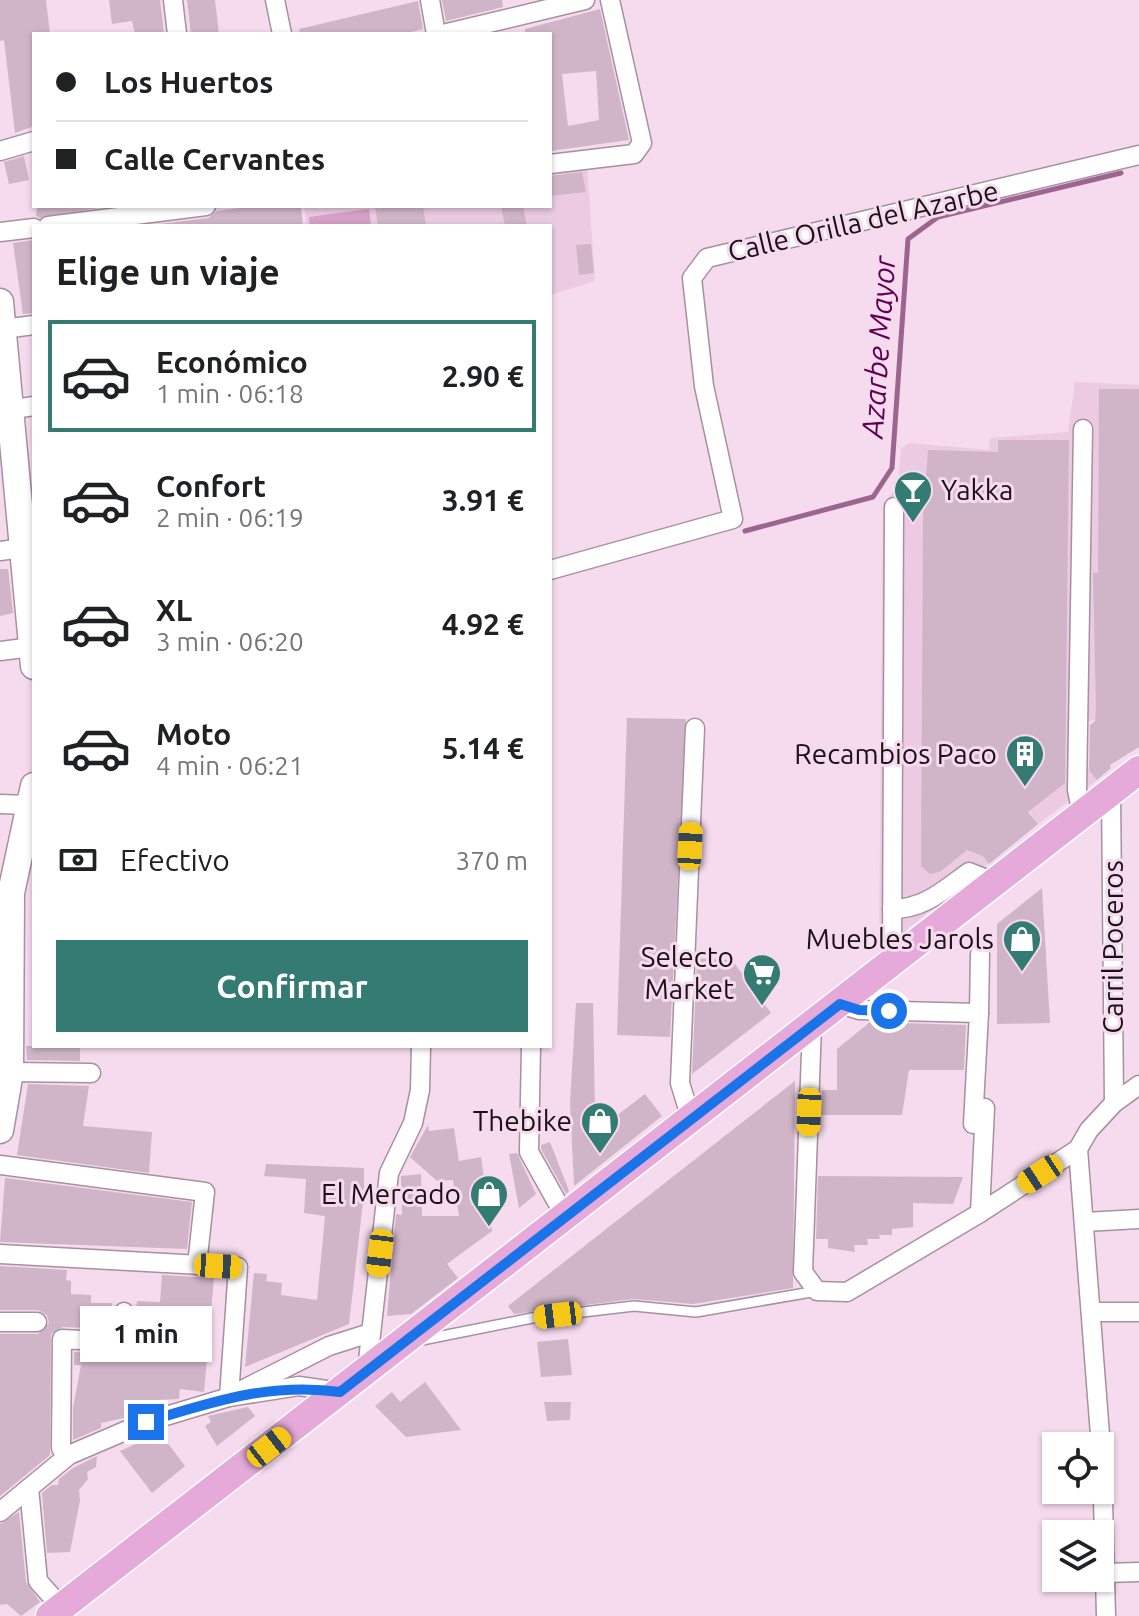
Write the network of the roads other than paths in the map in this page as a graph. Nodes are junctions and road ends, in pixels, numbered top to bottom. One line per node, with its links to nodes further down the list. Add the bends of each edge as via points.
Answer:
1 (173, 0): 6 (street)
2 (275, 0): 7 (street)
3 (430, 0): 8 (street)
4 (585, 0): 9 (street)
5 (610, 0): 13 (street, via 642,143 634,154)
6 (177, 32)
7 (282, 32)
8 (436, 32)
9 (451, 32)
10 (32, 142): 11 (street)
11 (0, 151)
12 (1139, 155): 25 (street, Calle Orilla del Azarbe, via 707,258 692,278 704,386 733,519)
13 (552, 164)
14 (190, 208): 15 (street)
15 (64, 224)
16 (32, 228): 17 (street)
17 (0, 232)
18 (0, 302): 20 (street)
19 (32, 325): 20 (street)
20 (3, 329): 21 (street)
21 (15, 409): 24 (street)
22 (1083, 429): 34 (street, via 1077,790)
23 (894, 507): 36 (street)
24 (12, 550): 27 (street)
25 (552, 569)
26 (0, 651): 28 (street)
27 (32, 651)
28 (32, 656)
29 (695, 728): 48 (street, via 680,1083)
30 (1139, 770): 31 (main road)
31 (1111, 791): 34 (main road); 47 (street, Carril Poceros)
32 (32, 796): 33 (street); 44 (street, via 11,893)
33 (0, 804)
34 (1082, 814): 35 (main road)
35 (994, 882): 36 (street, via 969,872 929,902); 38 (main road)
36 (892, 909): 38 (street)
37 (980, 954): 40 (street)
38 (892, 963): 39 (main road)
39 (840, 1004): 40 (street); 41 (main road)
40 (984, 1021): 49 (street); 53 (street)
41 (812, 1025): 48 (main road); 59 (street, via 803,1272)
42 (421, 1048): 65 (street, via 413,1123 389,1173)
43 (531, 1048): 54 (street, via 529,1152)
44 (10, 1072): 45 (street); 50 (street)
45 (91, 1073)
46 (1139, 1085): 47 (street)
47 (1114, 1103): 51 (street)
48 (691, 1119): 54 (main road)
49 (973, 1124)
50 (0, 1130)
51 (1078, 1149): 53 (street); 56 (street)
52 (0, 1165): 58 (street, via 205,1192)
53 (980, 1213): 59 (street, via 847,1292)
54 (566, 1218): 66 (main road)
55 (1139, 1219): 56 (street)
56 (1085, 1222): 61 (street)
57 (0, 1254): 58 (street)
58 (197, 1265): 69 (street, via 238,1267)
59 (817, 1291): 66 (lane, via 696,1312 634,1306 532,1318)
60 (124, 1312): 70 (street, via 118,1342 62,1339 61,1448)
61 (1091, 1312): 62 (street); 73 (street)
62 (1139, 1312)
63 (0, 1322): 64 (street)
64 (37, 1322)
65 (370, 1333): 67 (street); 69 (street, via 329,1346)
66 (400, 1345): 67 (main road)
67 (367, 1370): 68 (main road)
68 (340, 1392): 69 (street, via 299,1386); 77 (main road)
69 (229, 1397): 70 (street, via 146,1422)
70 (67, 1456): 71 (street)
71 (29, 1488): 72 (street); 77 (street, via 38,1581)
72 (0, 1512)
73 (1104, 1520)
74 (1139, 1572): 75 (street)
75 (1114, 1573)
76 (1105, 1592): 78 (street)
77 (63, 1610)
78 (1106, 1616)

